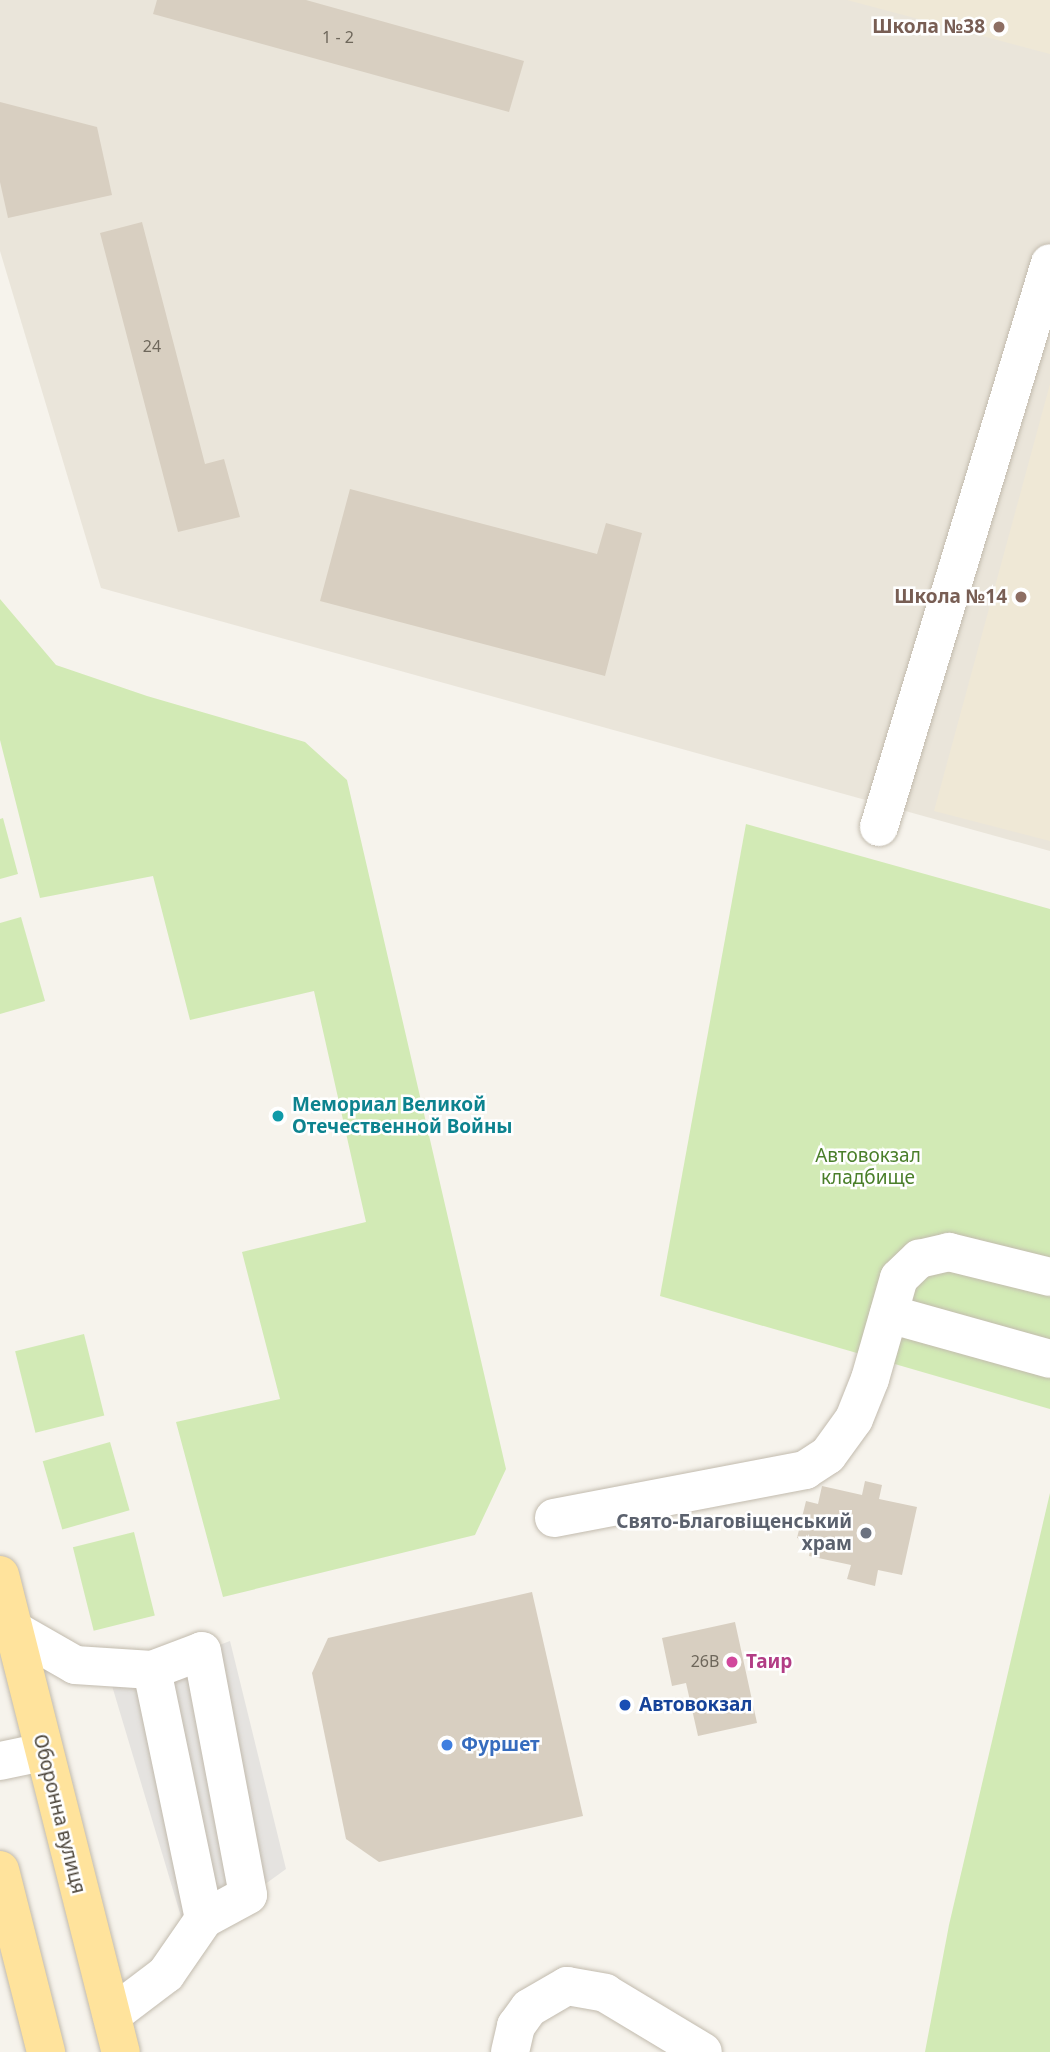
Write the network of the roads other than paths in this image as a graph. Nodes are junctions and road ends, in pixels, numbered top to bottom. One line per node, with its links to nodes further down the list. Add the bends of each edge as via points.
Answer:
1 (1050, 263): 2 (lane)
2 (878, 827)
3 (1050, 1277): 4 (lane, via 949,1252 919,1259 899,1278)
4 (889, 1314): 5 (lane); 6 (lane, via 853,1419 828,1455 805,1470)
5 (1050, 1359)
6 (554, 1518)
7 (0, 1575): 8 (main road, Оборонна вулиця)
8 (13, 1630): 9 (lane, via 75,1665); 10 (main road, Оборонна вулиця)
9 (152, 1670): 13 (lane); 13 (lane, via 202,1651 248,1895)
10 (43, 1752): 11 (lane); 14 (main road, Оборонна вулиця)
11 (0, 1761)
12 (0, 1870): 15 (main road)
13 (204, 1919): 14 (lane, via 166,1974)
14 (112, 2015): 16 (main road, Оборонна вулиця)
15 (46, 2052)
16 (121, 2052)
17 (510, 2052): 18 (lane, via 516,2026 529,2008 567,1986 605,1993)
18 (703, 2052)

